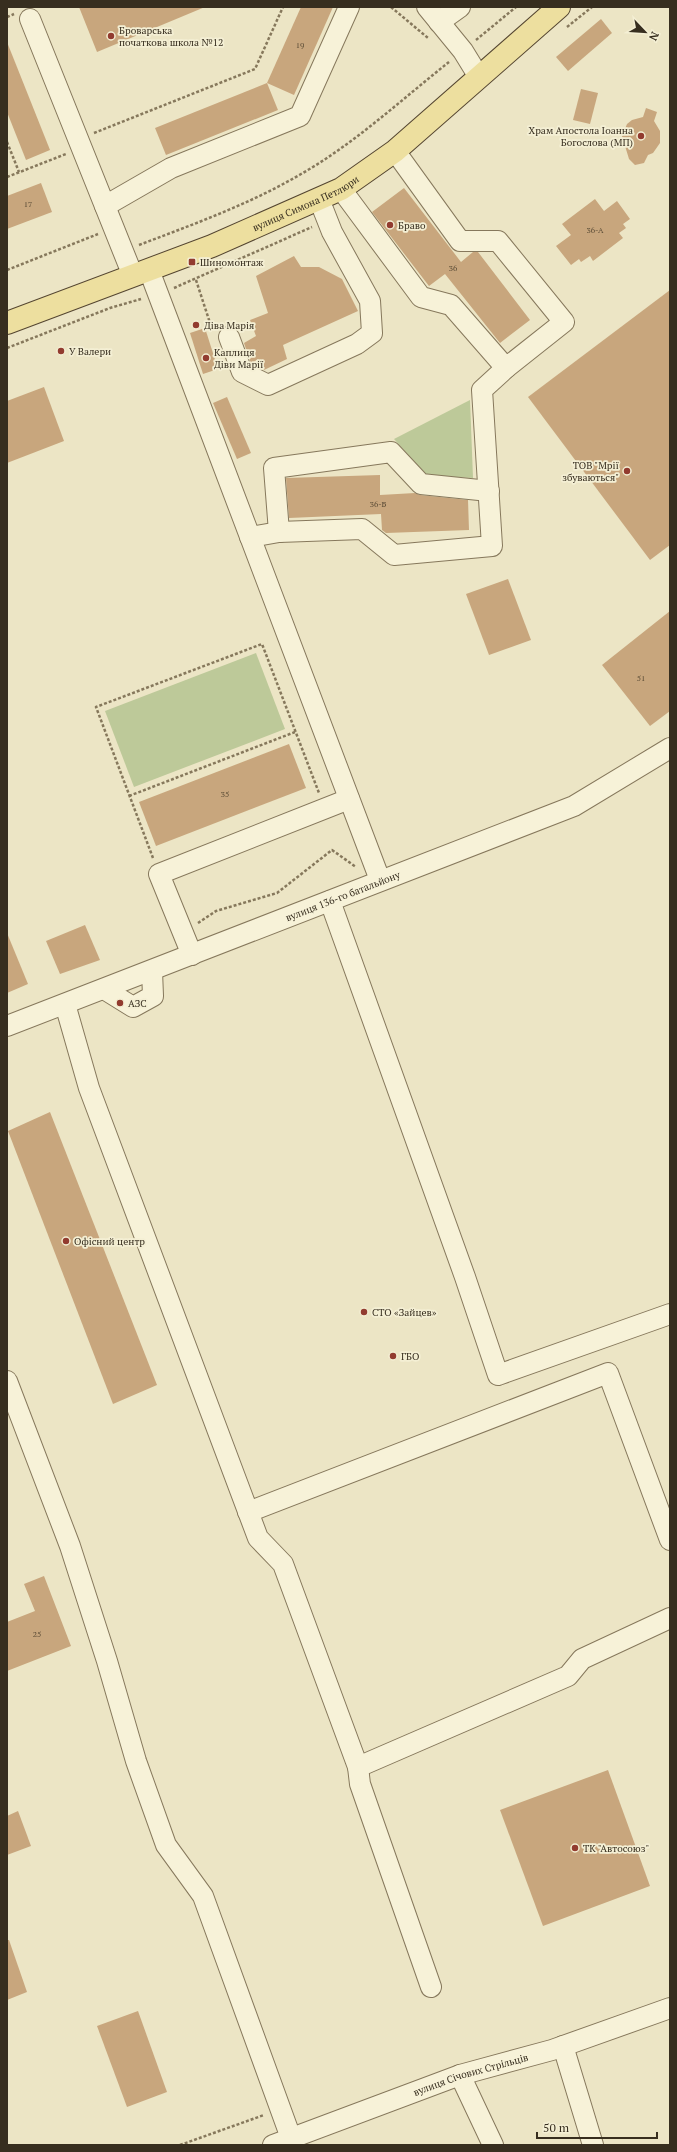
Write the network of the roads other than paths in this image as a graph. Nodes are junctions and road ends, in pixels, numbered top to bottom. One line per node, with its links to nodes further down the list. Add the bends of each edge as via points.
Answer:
1 (349, 7): 10 (street, via 300,116 171,168)
2 (460, 7): 5 (street)
3 (559, 7): 6 (main road, вулиця Симона Петлюри)
4 (30, 19): 10 (street)
5 (432, 23): 6 (street, via 463,51)
6 (479, 78): 7 (main road, вулиця Симона Петлюри)
7 (395, 151): 8 (main road, вулиця Симона Петлюри); 14 (street, via 460,241 498,241 564,322)
8 (341, 189): 9 (main road, вулиця Симона Петлюри); 14 (street, via 421,297 451,305)
9 (319, 199): 11 (main road, вулиця Симона Петлюри, via 212,246); 13 (street, via 332,232 370,301 372,333 357,344 268,385 242,372)
10 (105, 206): 11 (street, via 123,250)
11 (141, 273): 12 (main road, вулиця Симона Петлюри); 17 (street)
12 (7, 323)
13 (229, 337)
14 (506, 368): 15 (street, via 482,390)
15 (489, 491): 16 (street, via 492,546 394,555 362,529); 16 (street, via 421,484 391,452 274,468)
16 (279, 532): 17 (street)
17 (250, 537): 19 (street)
18 (670, 748): 20 (street, вулиця 136-го батальйону, via 574,806)
19 (349, 799): 20 (street); 22 (street, via 159,874)
20 (380, 880): 21 (street, вулиця 136-го батальйону)
21 (330, 901): 22 (street, вулиця 136-го батальйону); 27 (street, via 498,1375)
22 (192, 955): 23 (street, вулиця 136-го батальйону)
23 (152, 970): 24 (street, вулиця 136-го батальйону); 24 (street, via 153,996 133,1007)
24 (104, 989): 25 (street, вулиця 136-го батальйону)
25 (65, 1004): 26 (street, вулиця 136-го батальйону); 29 (street, via 92,1096)
26 (7, 1026)
27 (670, 1314)
28 (7, 1381): 37 (street, via 70,1546 136,1761 166,1845 202,1896)
29 (248, 1512): 30 (street, via 608,1373); 32 (street, via 258,1538 283,1564)
30 (670, 1540)
31 (670, 1618): 32 (street, via 582,1659 568,1676)
32 (358, 1767): 33 (street, via 360,1784)
33 (431, 1987)
34 (670, 2008): 35 (street, вулиця Січових Стрільців)
35 (563, 2046): 36 (street, вулиця Січових Стрільців); 40 (street)
36 (460, 2075): 37 (street, вулиця Січових Стрільців); 39 (street)
37 (292, 2138): 38 (street, вулиця Січових Стрільців)
38 (273, 2145)
39 (493, 2145)
40 (593, 2145)

